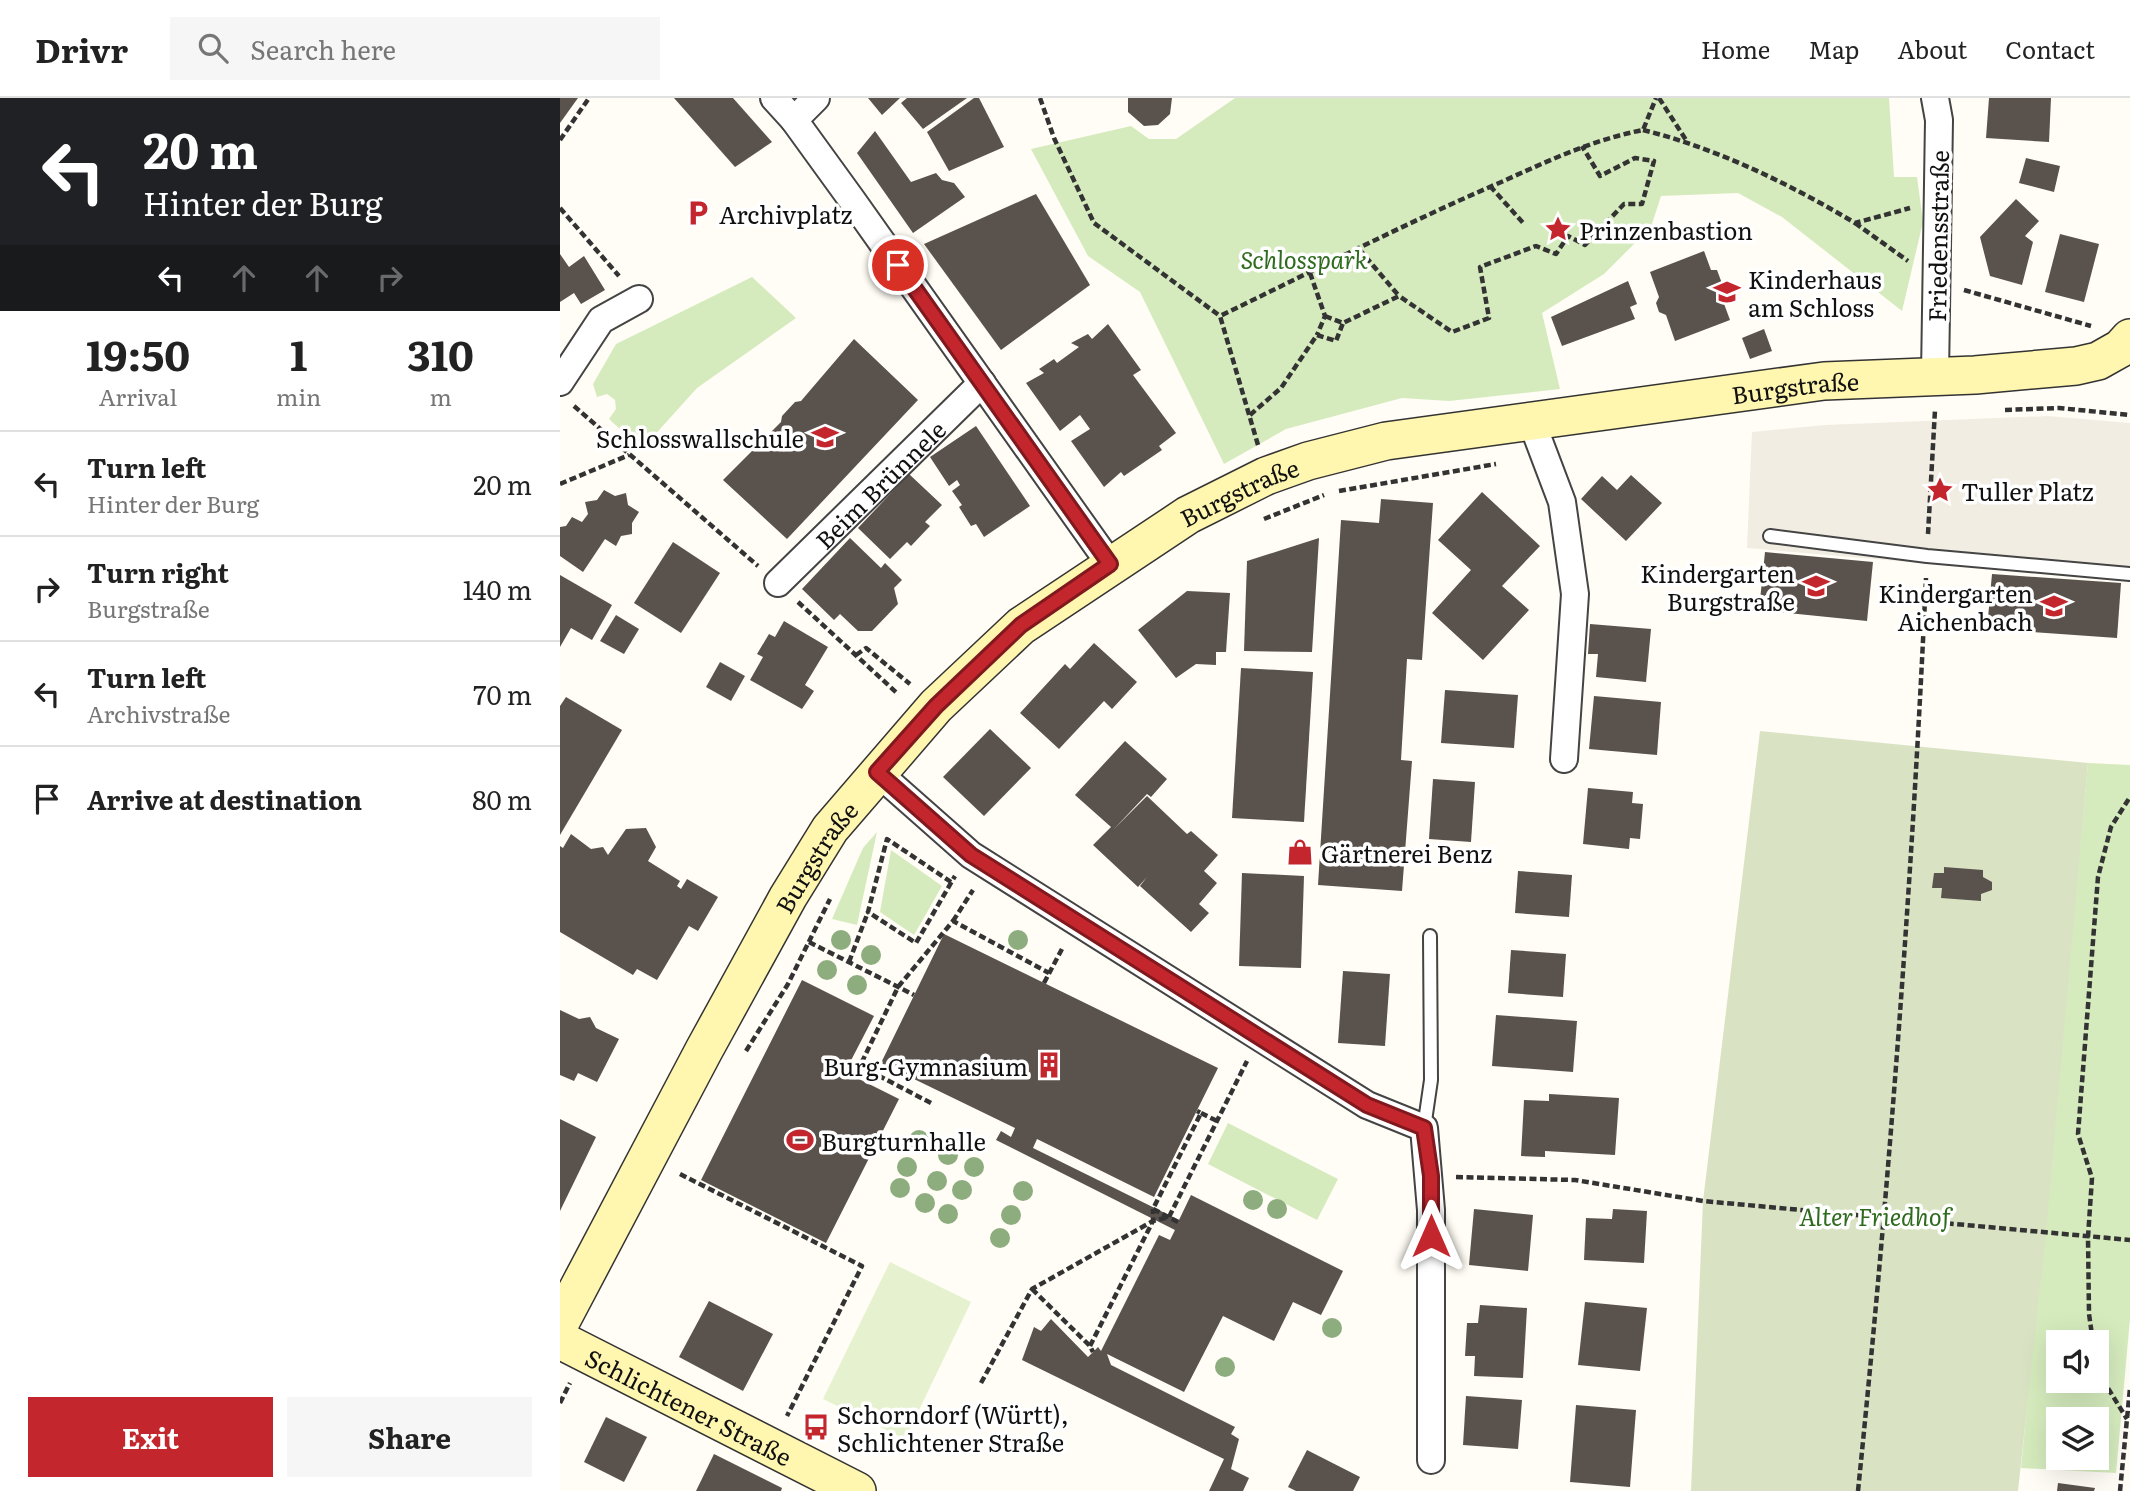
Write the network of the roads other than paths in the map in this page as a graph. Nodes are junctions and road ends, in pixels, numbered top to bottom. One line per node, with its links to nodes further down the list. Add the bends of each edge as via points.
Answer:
1 (774, 98): 4 (street)
2 (816, 98): 4 (street)
3 (1935, 98): 7 (street, Friedensstraße)
4 (794, 120): 8 (street)
5 (639, 299): 9 (street, via 601,320)
6 (2121, 342): 7 (main road, Burgstraße, via 2098,360 2076,366)
7 (1935, 375): 10 (main road, Burgstraße, via 1824,381)
8 (982, 383): 12 (street); 14 (street, Beim Brünnele)
9 (564, 391)
10 (1531, 420): 12 (main road, Burgstraße, via 1386,441 1308,461 1266,476 1188,515); 15 (street, via 1562,502 1575,594)
11 (1770, 536): 13 (lane)
12 (1110, 564): 16 (main road, Burgstraße, via 1021,625 936,706)
13 (2130, 574)
14 (778, 583)
15 (1564, 759)
16 (877, 772): 18 (street, via 971,855 1367,1105); 19 (main road, Burgstraße, via 830,829 789,897)
17 (1430, 936): 18 (lane, via 1431,1080)
18 (1424, 1128): 21 (street, via 1431,1176)
19 (560, 1323)
20 (572, 1346): 22 (main road, Schlichtener Straße)
21 (1430, 1460)
22 (857, 1491)

